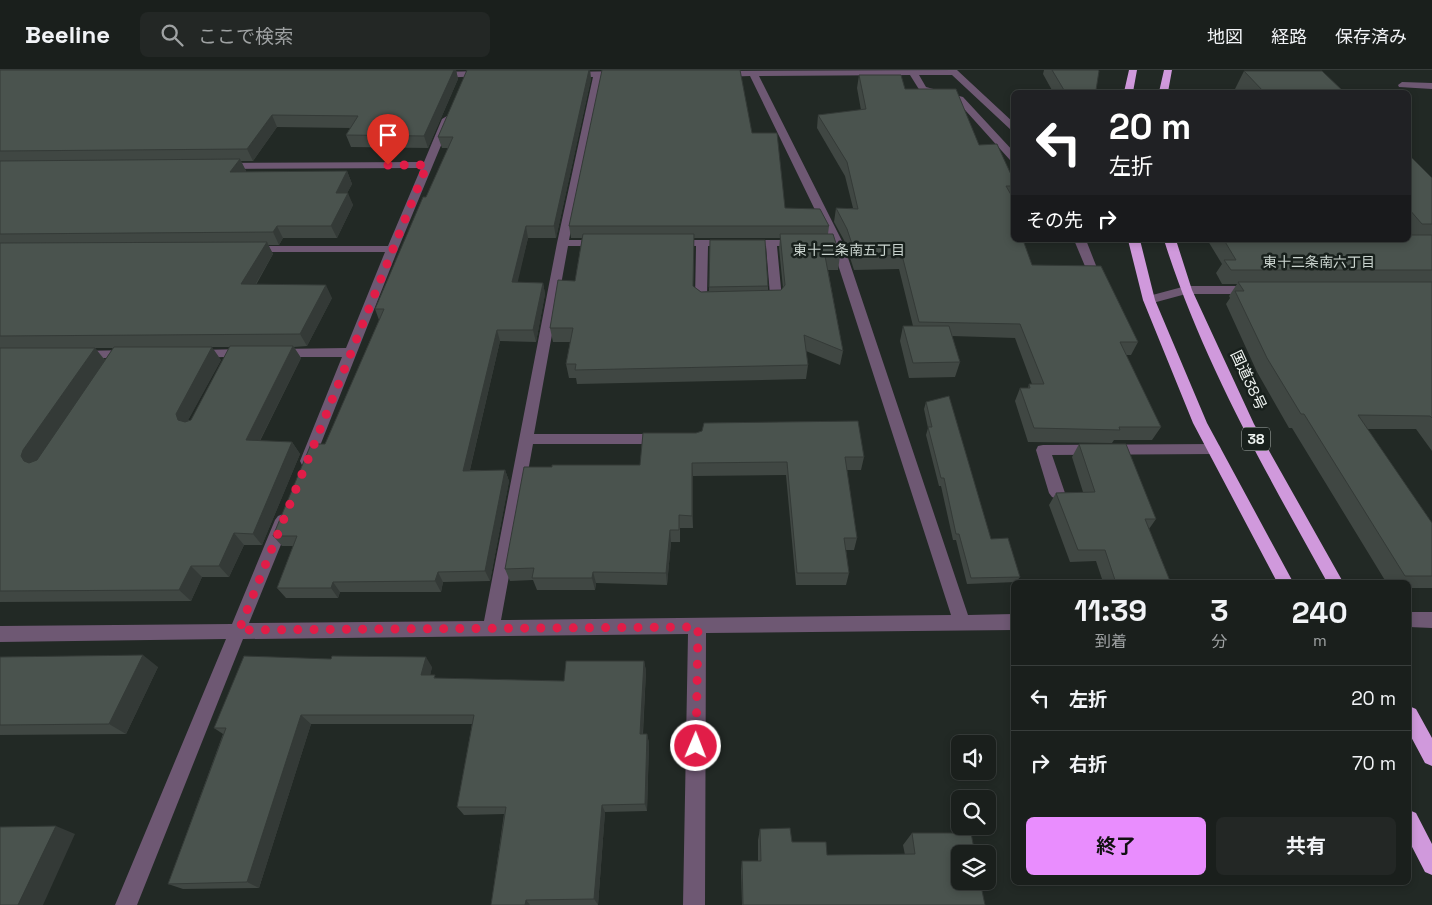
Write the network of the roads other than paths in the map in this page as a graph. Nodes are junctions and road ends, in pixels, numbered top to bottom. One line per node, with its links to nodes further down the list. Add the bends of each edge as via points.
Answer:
1 (1133, 70): 15 (highway)
2 (1168, 70): 16 (highway)
3 (953, 71): 5 (street); 17 (street)
4 (468, 72): 6 (street); 12 (street); 19 (street)
5 (912, 72): 11 (street); 18 (street, via 923,89 960,100)
6 (495, 74)
7 (561, 74): 8 (street)
8 (598, 74): 9 (street); 26 (street)
9 (627, 74)
10 (714, 74): 11 (street)
11 (753, 74): 56 (street, via 832,243)
12 (428, 75)
13 (1402, 86): 14 (street)
14 (1432, 86)
15 (1129, 90)
16 (1163, 90)
17 (1011, 125)
18 (1011, 155)
19 (427, 165): 20 (street); 30 (street)
20 (209, 166)
21 (1081, 242): 32 (street)
22 (1134, 242): 37 (highway)
23 (1171, 242): 33 (highway, 国道38号 / 38)
24 (771, 243): 25 (street); 29 (street); 36 (street, via 776,299)
25 (808, 243)
26 (563, 244): 27 (street); 46 (street)
27 (613, 244)
28 (662, 244): 29 (street)
29 (702, 244): 35 (street, via 701,300)
30 (392, 249): 31 (street); 38 (street)
31 (235, 250)
32 (1091, 268)
33 (1186, 290): 34 (street); 37 (street); 53 (highway, 国道38号 / 38, via 1248,424)
34 (1265, 290)
35 (729, 300)
36 (757, 300)
37 (1149, 300): 48 (highway)
38 (350, 352): 39 (street); 49 (street)
39 (233, 353): 42 (street); 45 (street)
40 (119, 354): 41 (street); 43 (street); 44 (street)
41 (138, 354)
42 (185, 354)
43 (69, 355)
44 (108, 370)
45 (224, 370)
46 (527, 439): 47 (street); 59 (street)
47 (676, 439)
48 (1214, 449): 50 (street, via 1044,450); 52 (highway)
49 (302, 472)
50 (1058, 492)
51 (287, 510): 60 (street)
52 (1283, 580)
53 (1333, 580)
54 (1411, 620): 55 (street)
55 (1432, 620)
56 (962, 622): 57 (street); 58 (street)
57 (1011, 622)
58 (698, 627): 59 (street); 67 (street)
59 (491, 628): 60 (street)
60 (239, 630): 61 (street); 66 (street)
61 (0, 634)
62 (1411, 719): 63 (highway)
63 (1432, 756)
64 (1411, 824): 65 (highway)
65 (1432, 865)
66 (126, 905)
67 (694, 905)

